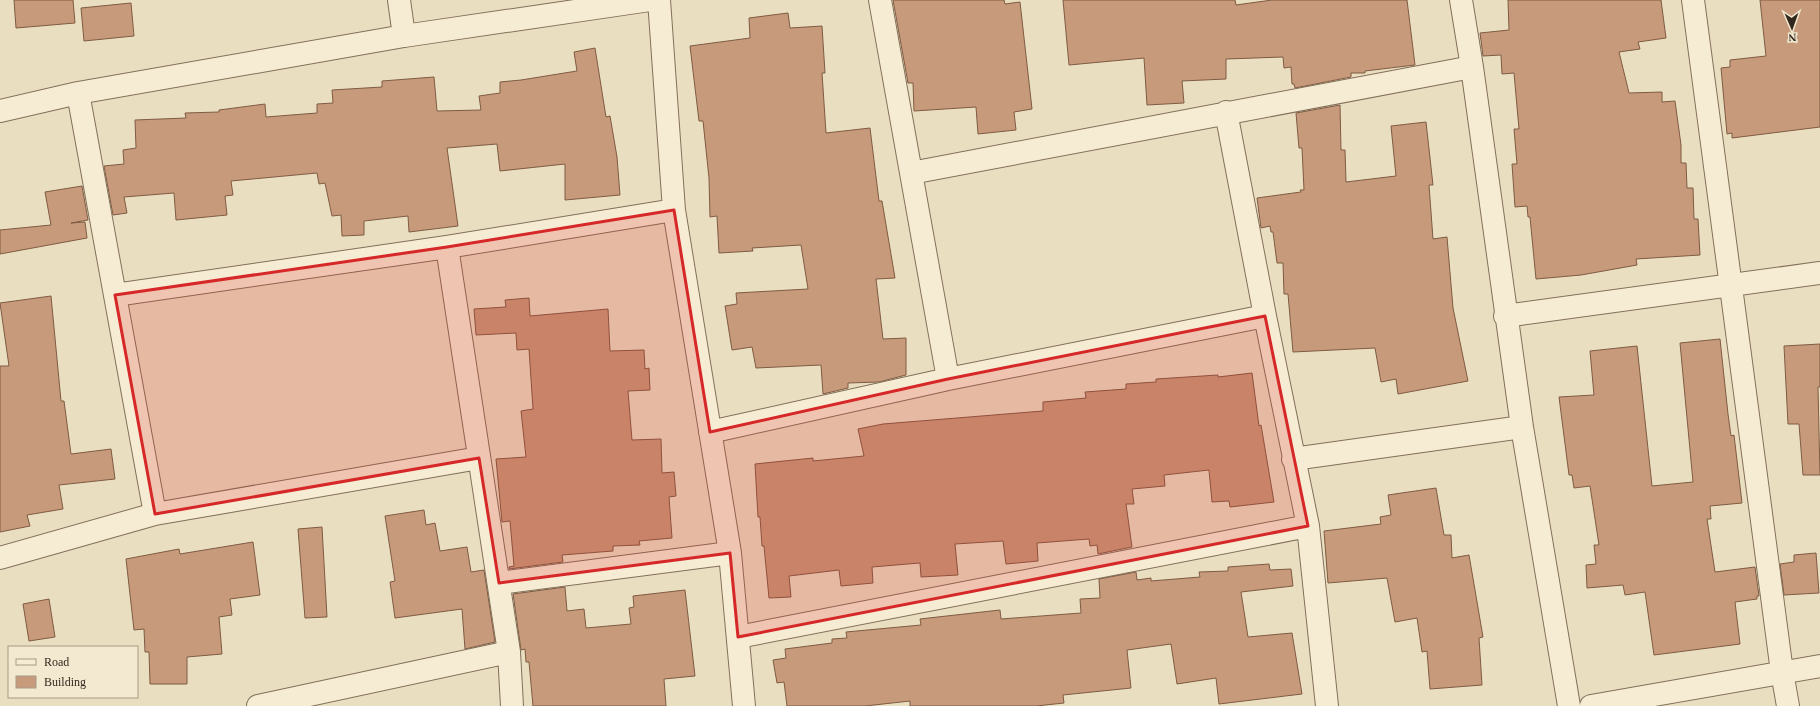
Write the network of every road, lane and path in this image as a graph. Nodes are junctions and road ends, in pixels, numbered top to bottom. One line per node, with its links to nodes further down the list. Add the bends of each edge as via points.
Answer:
1 (399, 0): 7 (street)
2 (650, 0): 7 (street)
3 (659, 0): 13 (street)
4 (880, 0): 12 (street)
5 (1460, 0): 8 (street)
6 (1693, 0): 16 (street)
7 (404, 36): 9 (street)
8 (1472, 67): 11 (street); 19 (street)
9 (78, 93): 10 (street); 17 (street)
10 (0, 111)
11 (1226, 112): 12 (street); 18 (street)
12 (911, 173): 20 (street)
13 (674, 210): 14 (street); 22 (street)
14 (447, 247): 17 (street); 23 (street)
15 (1820, 273): 16 (street)
16 (1731, 284): 19 (street); 33 (street)
17 (115, 295): 25 (street)
18 (1265, 316): 20 (street); 24 (street)
19 (1505, 316): 21 (street)
20 (948, 379): 22 (street)
21 (1522, 427): 24 (street); 38 (street)
22 (710, 432): 27 (street)
23 (479, 458): 25 (street); 29 (street)
24 (1293, 459): 26 (street)
25 (155, 514): 28 (street)
26 (1308, 526): 30 (street); 37 (street)
27 (730, 553): 29 (street); 30 (street)
28 (0, 558)
29 (499, 583): 31 (street)
30 (738, 637): 36 (street)
31 (509, 652): 34 (street); 35 (street)
32 (1820, 666): 33 (street)
33 (1782, 672): 39 (street); 40 (street)
34 (258, 706)
35 (512, 706)
36 (744, 706)
37 (1327, 706)
38 (1569, 706)
39 (1592, 706)
40 (1788, 706)

